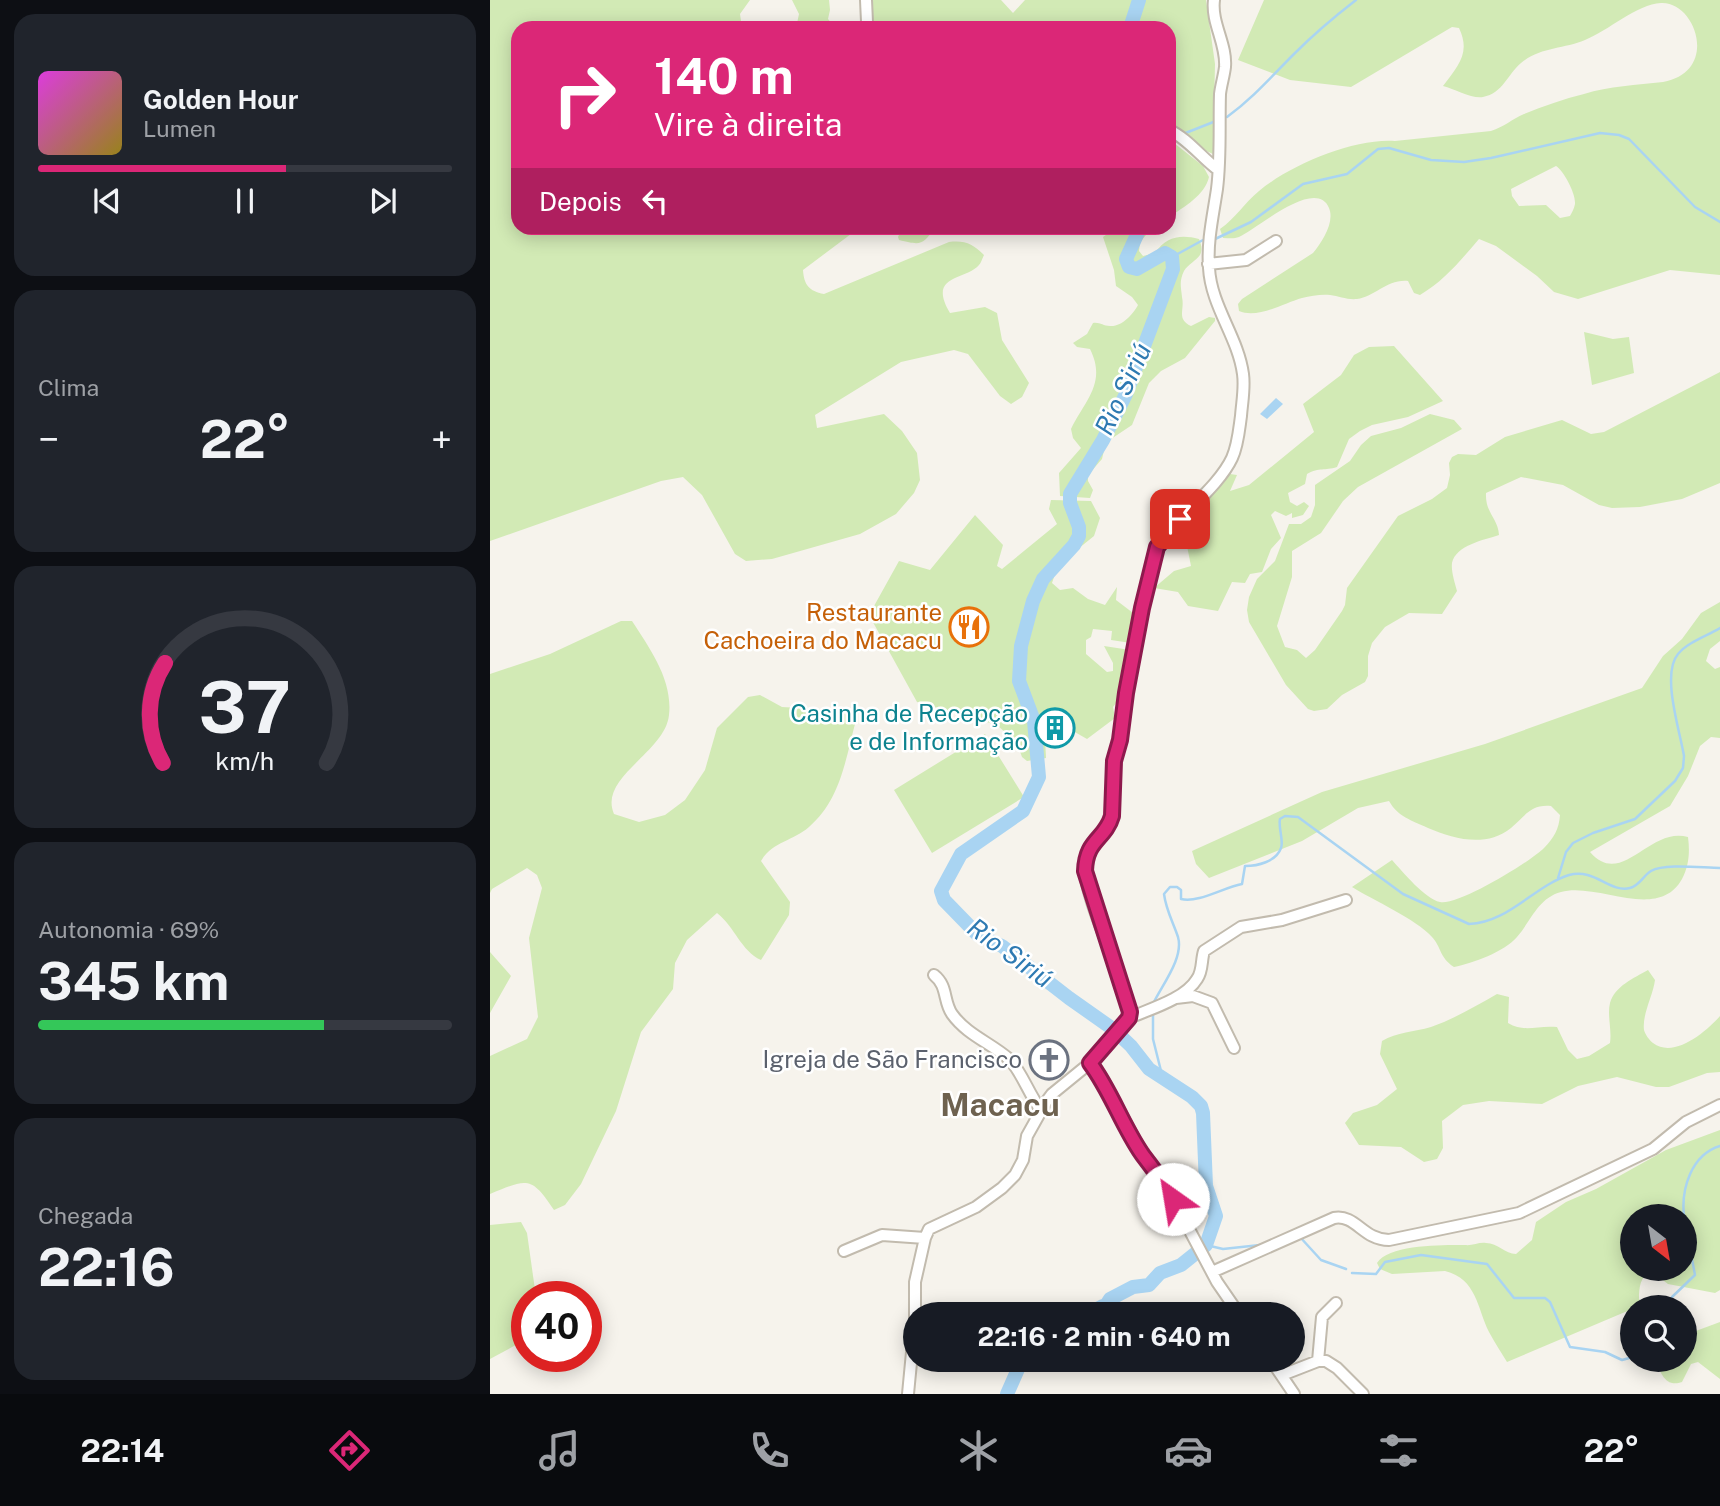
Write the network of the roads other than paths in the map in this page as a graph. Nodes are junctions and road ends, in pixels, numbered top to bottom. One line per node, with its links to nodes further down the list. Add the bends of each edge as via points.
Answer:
1 (866, 0): 3 (street)
2 (1214, 0): 5 (street, via 1225,50)
3 (867, 21)
4 (1176, 134): 5 (street)
5 (1217, 169): 7 (street)
6 (1276, 241): 7 (street, via 1247,260)
7 (1208, 264): 11 (street, via 1218,309 1243,372 1237,442 1223,472 1157,547 1136,633 1114,761 1112,816 1085,860 1087,886 1120,976)
8 (1346, 900): 10 (street, via 1234,931 1204,951 1197,980)
9 (934, 975): 15 (street, via 944,985 952,1014 1010,1060)
10 (1174, 998): 11 (street); 12 (street, via 1193,996 1212,1003)
11 (1129, 1018): 13 (street)
12 (1234, 1048)
13 (1090, 1063): 15 (street, via 1052,1094); 18 (street, via 1142,1153 1163,1180)
14 (1720, 1105): 18 (street, via 1686,1122 1653,1149 1519,1213 1389,1240 1371,1237 1342,1216)
15 (1041, 1110): 16 (street, via 1027,1136 1016,1175 975,1207 929,1229)
16 (925, 1238): 17 (street, via 882,1235); 24 (street, via 915,1282)
17 (844, 1251)
18 (1212, 1272): 19 (street)
19 (1231, 1302)
20 (1336, 1303): 21 (street, via 1322,1318)
21 (1318, 1361): 23 (street); 26 (street, via 1337,1368)
22 (1280, 1372): 23 (street)
23 (1282, 1375): 25 (street)
24 (908, 1394)
25 (1294, 1394)
26 (1363, 1394)

